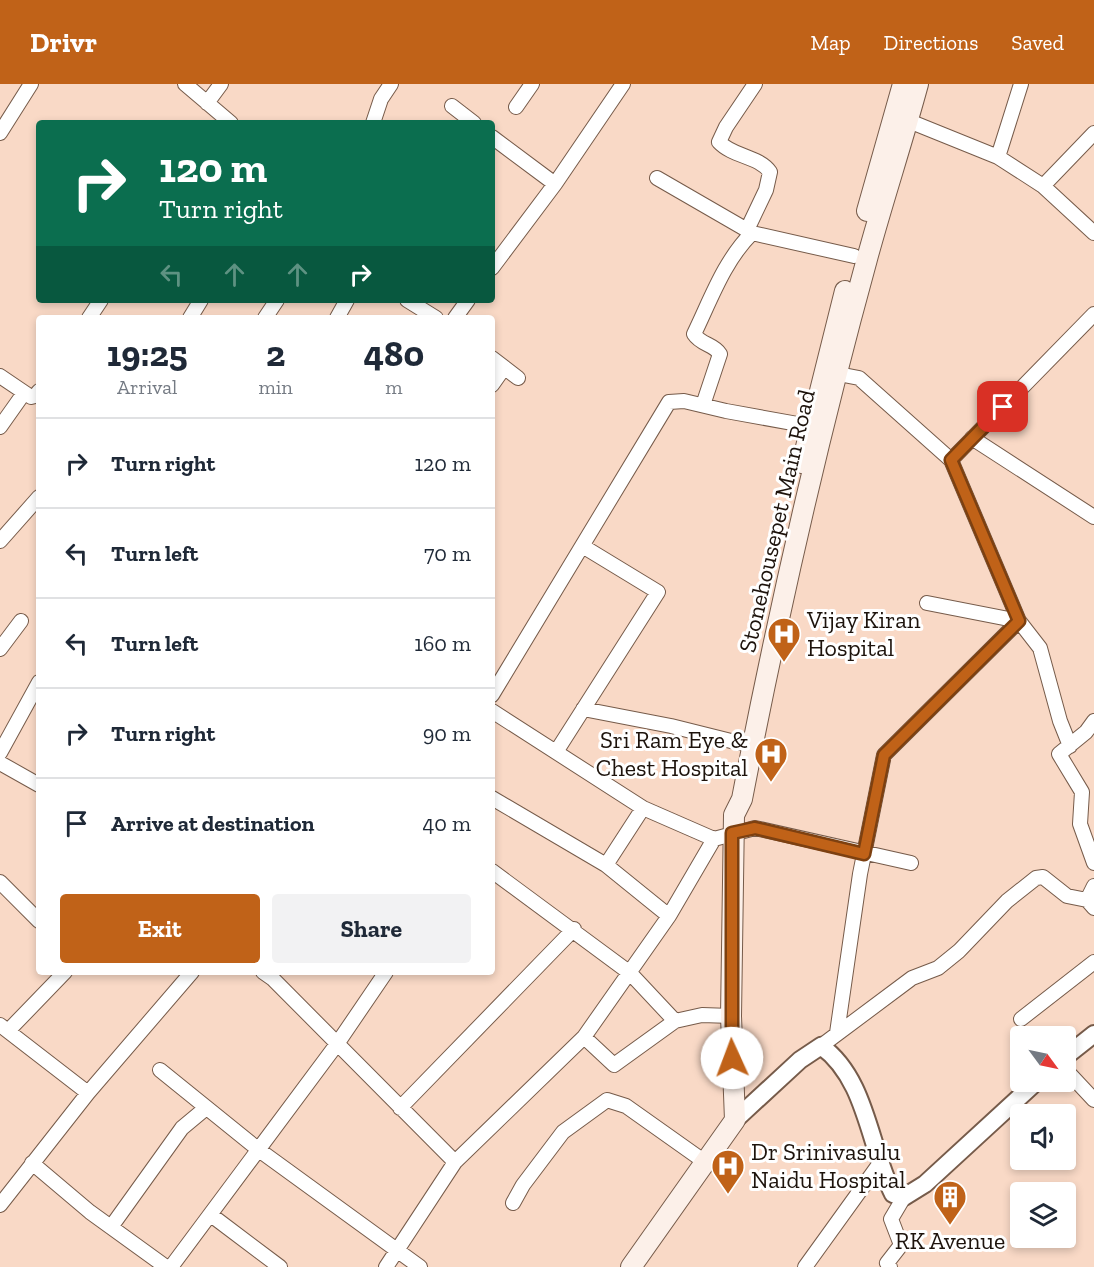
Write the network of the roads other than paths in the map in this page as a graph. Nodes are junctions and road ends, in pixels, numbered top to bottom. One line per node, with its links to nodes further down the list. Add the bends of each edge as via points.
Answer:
1 (31, 84): 18 (street)
2 (185, 84): 11 (street)
3 (221, 84): 11 (street)
4 (391, 84): 16 (street)
5 (532, 84): 13 (street)
6 (622, 84): 23 (street)
7 (755, 84): 25 (street, via 720,142 770,172)
8 (903, 84): 14 (main road)
9 (918, 84): 14 (main road, Stonehousepet Main Road)
10 (1022, 84): 21 (street)
11 (207, 103): 15 (street)
12 (452, 106): 17 (street)
13 (516, 107)
14 (901, 118): 21 (street); 27 (main road); 29 (main road, Stonehousepet Main Road)
15 (225, 120)
16 (374, 120)
17 (470, 120)
18 (0, 133)
19 (1094, 133): 24 (street)
20 (495, 139): 23 (street)
21 (998, 157): 24 (street)
22 (657, 178): 25 (street)
23 (555, 184): 28 (street)
24 (1043, 186): 26 (street)
25 (750, 231): 27 (street); 40 (street, via 718,280 694,334 698,341 716,348 720,354)
26 (1094, 233)
27 (854, 256): 29 (main road)
28 (495, 264)
29 (852, 292): 35 (main road, Stonehousepet Main Road)
30 (410, 303): 31 (street)
31 (421, 314)
32 (1094, 315): 43 (street)
33 (495, 360): 34 (street)
34 (504, 368): 36 (street); 38 (street)
35 (831, 373): 41 (main road, Stonehousepet Main Road); 44 (street, via 859,378)
36 (518, 378)
37 (1, 379): 39 (street)
38 (495, 381)
39 (34, 395): 42 (street)
40 (703, 405): 41 (street); 48 (street, via 669,402)
41 (817, 427): 56 (main road, Stonehousepet Main Road, via 776,630)
42 (0, 428)
43 (972, 438): 44 (street); 46 (street)
44 (951, 460): 51 (street)
45 (36, 500): 47 (street)
46 (1091, 511)
47 (0, 542)
48 (584, 547): 54 (street); 55 (street, via 658,592)
49 (927, 603): 51 (street)
50 (21, 621): 52 (street)
51 (1019, 621): 60 (street, via 1040,648); 68 (street, via 884,755)
52 (0, 649)
53 (36, 687): 62 (street)
54 (495, 690)
55 (583, 709): 59 (street); 61 (street)
56 (753, 709): 59 (main road); 67 (main road, Stonehousepet Main Road, via 742,799)
57 (495, 713): 61 (street)
58 (1094, 721): 60 (street)
59 (739, 743): 67 (main road)
60 (1070, 746): 70 (street, via 1059,754 1082,792 1080,824)
61 (556, 752): 66 (street)
62 (0, 753)
63 (0, 763): 64 (street)
64 (36, 783)
65 (495, 800): 71 (street)
66 (643, 808): 67 (street); 71 (street)
67 (727, 829): 68 (street, via 755,828); 76 (street); 85 (main road, Stonehousepet Main Road)
68 (864, 854): 69 (street); 89 (street)
69 (911, 863)
70 (1094, 863)
71 (606, 865): 76 (street)
72 (495, 873): 78 (street)
73 (0, 882): 77 (street)
74 (1094, 886): 75 (street)
75 (1090, 904): 89 (street, via 1067,896 1043,878 1036,878 1007,900 938,968 912,978)
76 (669, 916): 80 (street)
77 (36, 918)
78 (574, 929): 80 (street); 101 (street)
79 (1094, 962): 86 (street)
80 (630, 973): 87 (street); 91 (street)
81 (62, 975): 88 (street)
82 (189, 975): 98 (street)
83 (273, 975): 92 (street)
84 (384, 975): 92 (street)
85 (731, 1016): 87 (street, via 702,1015); 102 (main road, Stonehousepet Main Road)
86 (1021, 1019)
87 (675, 1021): 91 (street, via 614,1065)
88 (2, 1027): 98 (street)
89 (837, 1034): 93 (street)
90 (1094, 1034): 94 (street)
91 (584, 1037): 104 (street)
92 (336, 1044): 101 (street); 103 (street)
93 (821, 1046): 102 (street, via 800,1060); 107 (street, via 844,1067 853,1084)
94 (1076, 1048)
95 (160, 1070): 100 (street)
96 (1076, 1081): 99 (street)
97 (1025, 1092): 108 (street, via 925,1184)
98 (88, 1093): 106 (street)
99 (1094, 1100)
100 (206, 1108): 103 (street); 112 (street, via 182,1128)
101 (400, 1108): 104 (street)
102 (735, 1120): 105 (main road)
103 (259, 1150): 111 (street); 113 (street)
104 (455, 1162): 113 (street)
105 (705, 1162): 109 (street, via 626,1106 607,1100 563,1132); 119 (main road)
106 (32, 1163): 110 (street); 112 (street)
107 (880, 1163): 108 (street, via 893,1194); 120 (street)
108 (904, 1197): 121 (street, via 891,1219 901,1245 887,1263)
109 (513, 1203)
110 (0, 1205)
111 (211, 1215): 115 (street); 116 (street)
112 (111, 1227): 114 (street)
113 (396, 1252): 117 (street); 118 (street)
114 (166, 1267)
115 (171, 1267)
116 (280, 1267)
117 (386, 1267)
118 (420, 1267)
119 (631, 1267)
120 (805, 1267)
121 (890, 1267)

